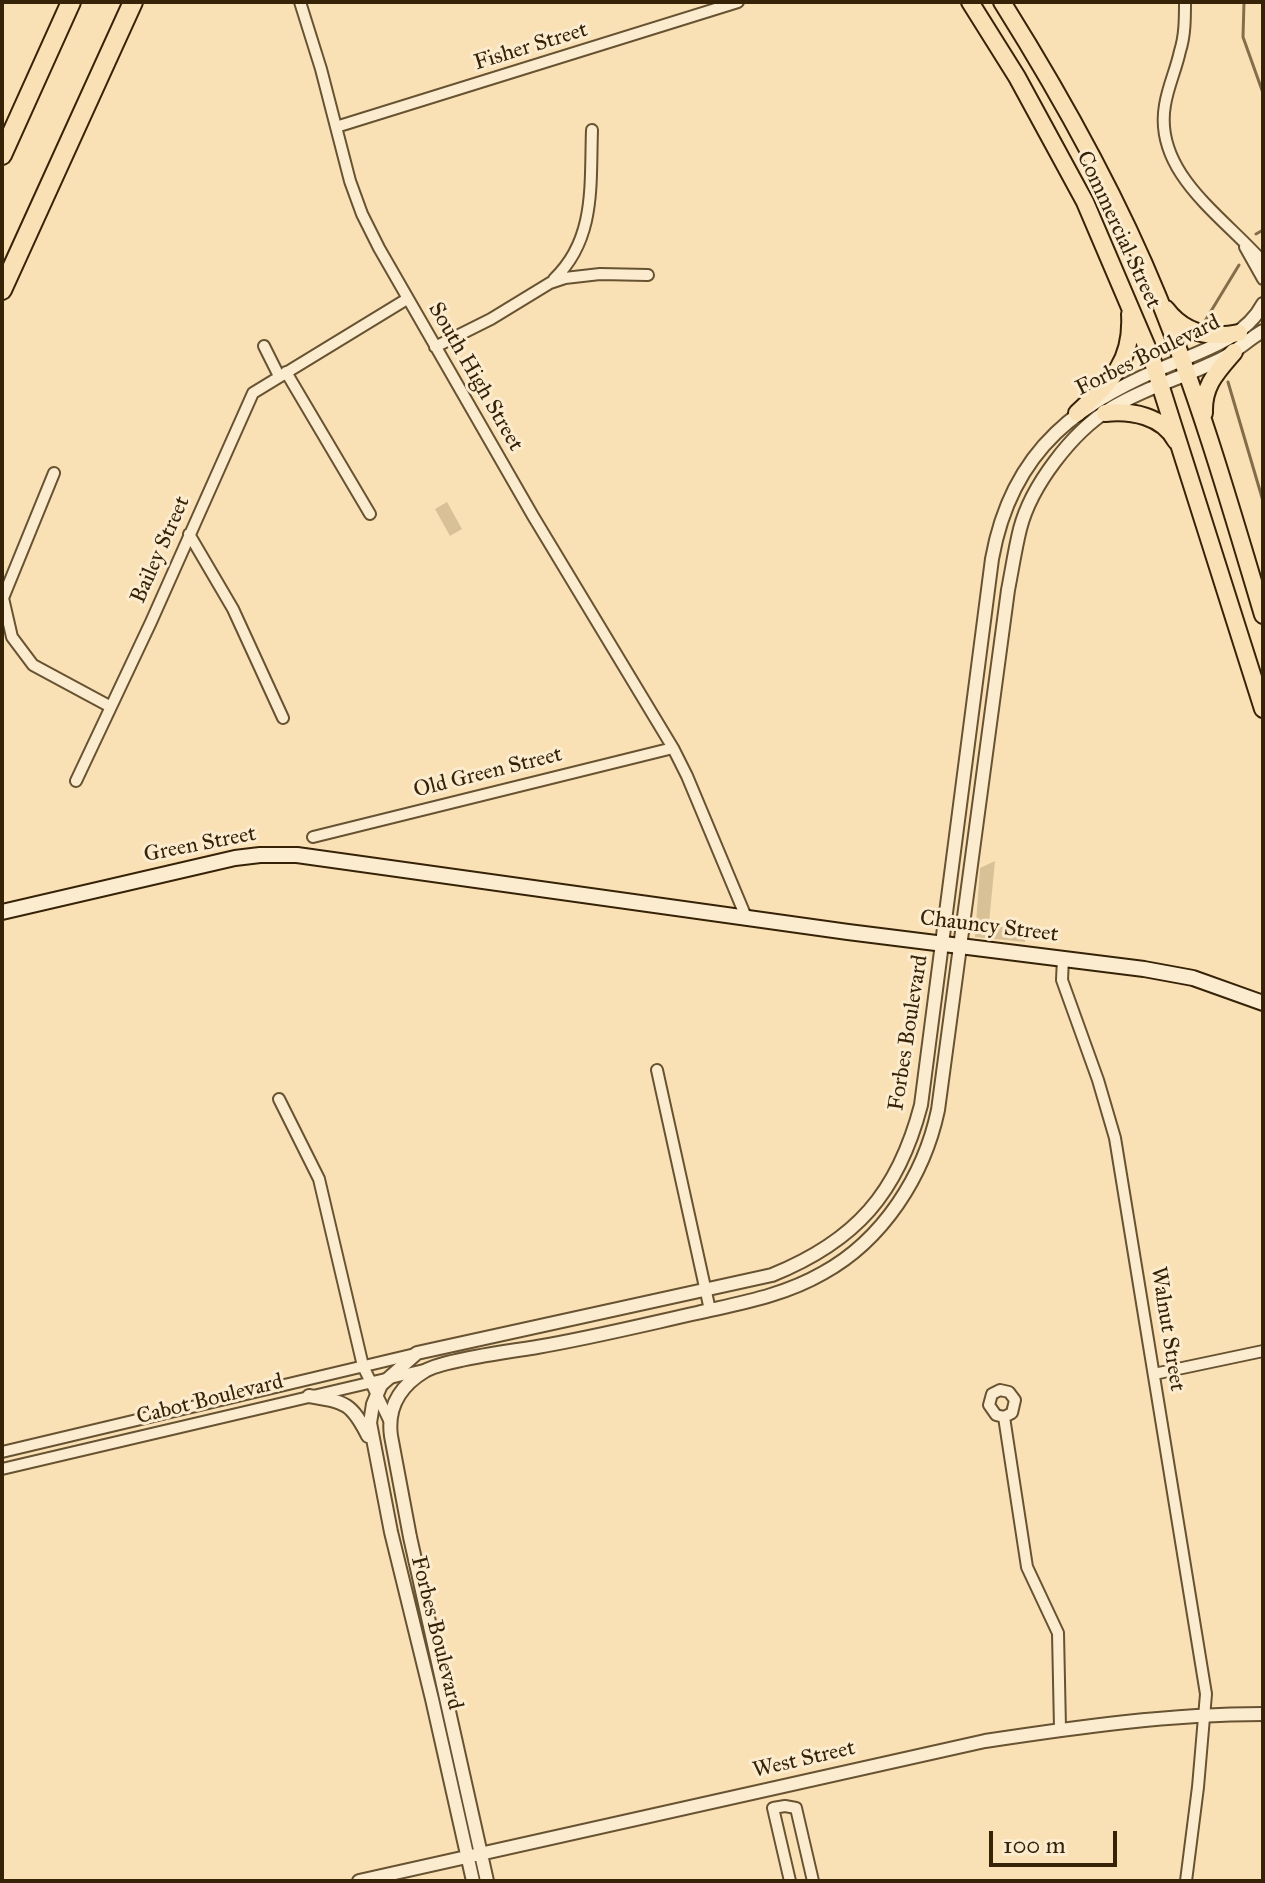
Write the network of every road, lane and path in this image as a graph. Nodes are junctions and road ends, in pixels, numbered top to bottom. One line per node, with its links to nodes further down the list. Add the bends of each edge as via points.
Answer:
1 (71, 2): 10 (highway)
2 (133, 2): 16 (highway)
3 (300, 2): 8 (street, South High Street)
4 (738, 2): 8 (street, Fisher Street)
5 (970, 2): 20 (highway, Commercial Street, via 1085,202)
6 (1002, 2): 18 (highway, Commercial Street, via 1054,86)
7 (1185, 2): 11 (street, via 1181,50 1164,109 1167,143 1179,173)
8 (336, 127): 17 (street, South High Street, via 362,214)
9 (592, 130): 15 (street, via 587,221 569,265)
10 (2, 155)
11 (1243, 242): 12 (street); 14 (street)
12 (1263, 262)
13 (648, 275): 15 (street, via 591,274)
14 (1263, 279)
15 (550, 283): 24 (street)
16 (2, 290)
17 (407, 299): 24 (street, South High Street); 27 (street, Bailey Street)
18 (1160, 302): 22 (highway, via 1190,330 1211,336); 26 (highway, Commercial Street)
19 (1263, 304): 22 (street, Forbes Boulevard)
20 (1129, 305): 28 (highway, Commercial Street); 29 (highway, via 1126,356 1116,374)
21 (1263, 331): 25 (street, Forbes Boulevard)
22 (1239, 333): 26 (street, Forbes Boulevard)
23 (264, 346): 27 (street)
24 (435, 347): 40 (street, South High Street)
25 (1234, 352): 26 (street, Forbes Boulevard); 31 (highway, via 1206,390)
26 (1183, 367): 28 (street, Forbes Boulevard); 31 (highway, Commercial Street)
27 (282, 374): 34 (street); 35 (street, Bailey Street, via 247,403)
28 (1158, 377): 29 (street, Forbes Boulevard, via 1119,387); 30 (street, Forbes Boulevard); 32 (highway, Commercial Street)
29 (1077, 413): 46 (street, Forbes Boulevard, via 1031,462 996,536)
30 (1105, 413): 32 (highway, via 1128,411 1148,417 1173,435); 47 (street, Forbes Boulevard, via 1055,462 1020,529)
31 (1204, 427): 36 (highway, Commercial Street)
32 (1183, 454): 38 (highway, Commercial Street)
33 (54, 473): 37 (street, via 3,598 12,637 33,665)
34 (370, 514)
35 (189, 534): 37 (street, Bailey Street); 39 (street, via 233,609)
36 (1263, 615)
37 (111, 707): 41 (street, Bailey Street)
38 (1263, 709)
39 (283, 718)
40 (673, 748): 42 (street, Old Green Street); 45 (street)
41 (76, 781)
42 (313, 837)
43 (457, 876): 44 (main road, Green Street, via 260,855); 45 (main road, Chauncy Street)
44 (2, 912)
45 (746, 917): 46 (main road, Chauncy Street)
46 (943, 944): 47 (main road, Chauncy Street); 54 (street, Forbes Boulevard, via 921,1105 910,1143 882,1195 858,1223 817,1255 772,1275)
47 (961, 946): 48 (main road, Chauncy Street); 55 (street, Forbes Boulevard, via 936,1120 901,1200 856,1250 827,1271 767,1297)
48 (1063, 958): 49 (main road, Chauncy Street, via 1167,973); 60 (street, Walnut Street, via 1062,980 1115,1138)
49 (1225, 988): 50 (main road, Chauncy Street); 51 (main road, Chauncy Street)
50 (1263, 995)
51 (1263, 1003)
52 (657, 1070): 54 (street)
53 (279, 1099): 58 (street, via 321,1187)
54 (706, 1292): 55 (street); 57 (street, Forbes Boulevard)
55 (710, 1310): 59 (street, Forbes Boulevard)
56 (1263, 1351): 60 (street)
57 (417, 1353): 58 (street, Cabot Boulevard); 61 (street, Forbes Boulevard)
58 (363, 1366): 62 (street); 68 (street, Cabot Boulevard)
59 (428, 1369): 61 (street, Cabot Boulevard); 66 (street, Forbes Boulevard, via 399,1393)
60 (1154, 1374): 70 (street, Walnut Street)
61 (387, 1378): 62 (street, Cabot Boulevard); 63 (street, Forbes Boulevard)
62 (370, 1382): 63 (street); 64 (street, Cabot Boulevard)
63 (376, 1394): 66 (street, Forbes Boulevard); 67 (street, Forbes Boulevard, via 370,1423)
64 (309, 1396): 67 (street, via 335,1400 353,1410); 69 (street, Cabot Boulevard)
65 (1004, 1417): 72 (street, via 1027,1567 1058,1633)
66 (389, 1420): 75 (street, Forbes Boulevard)
67 (374, 1447): 75 (street, Forbes Boulevard)
68 (2, 1452)
69 (2, 1469)
70 (1205, 1714): 71 (street, West Street); 72 (street, West Street); 81 (street, Walnut Street)
71 (1263, 1714)
72 (1060, 1728): 73 (street, West Street)
73 (768, 1788): 74 (street); 75 (street, West Street)
74 (773, 1808): 79 (street); 80 (street, via 796,1808)
75 (474, 1855): 76 (street, West Street); 77 (street, Forbes Boulevard); 78 (street, Forbes Boulevard)
76 (359, 1881)
77 (473, 1881)
78 (487, 1881)
79 (790, 1881)
80 (813, 1881)
81 (1186, 1881)

